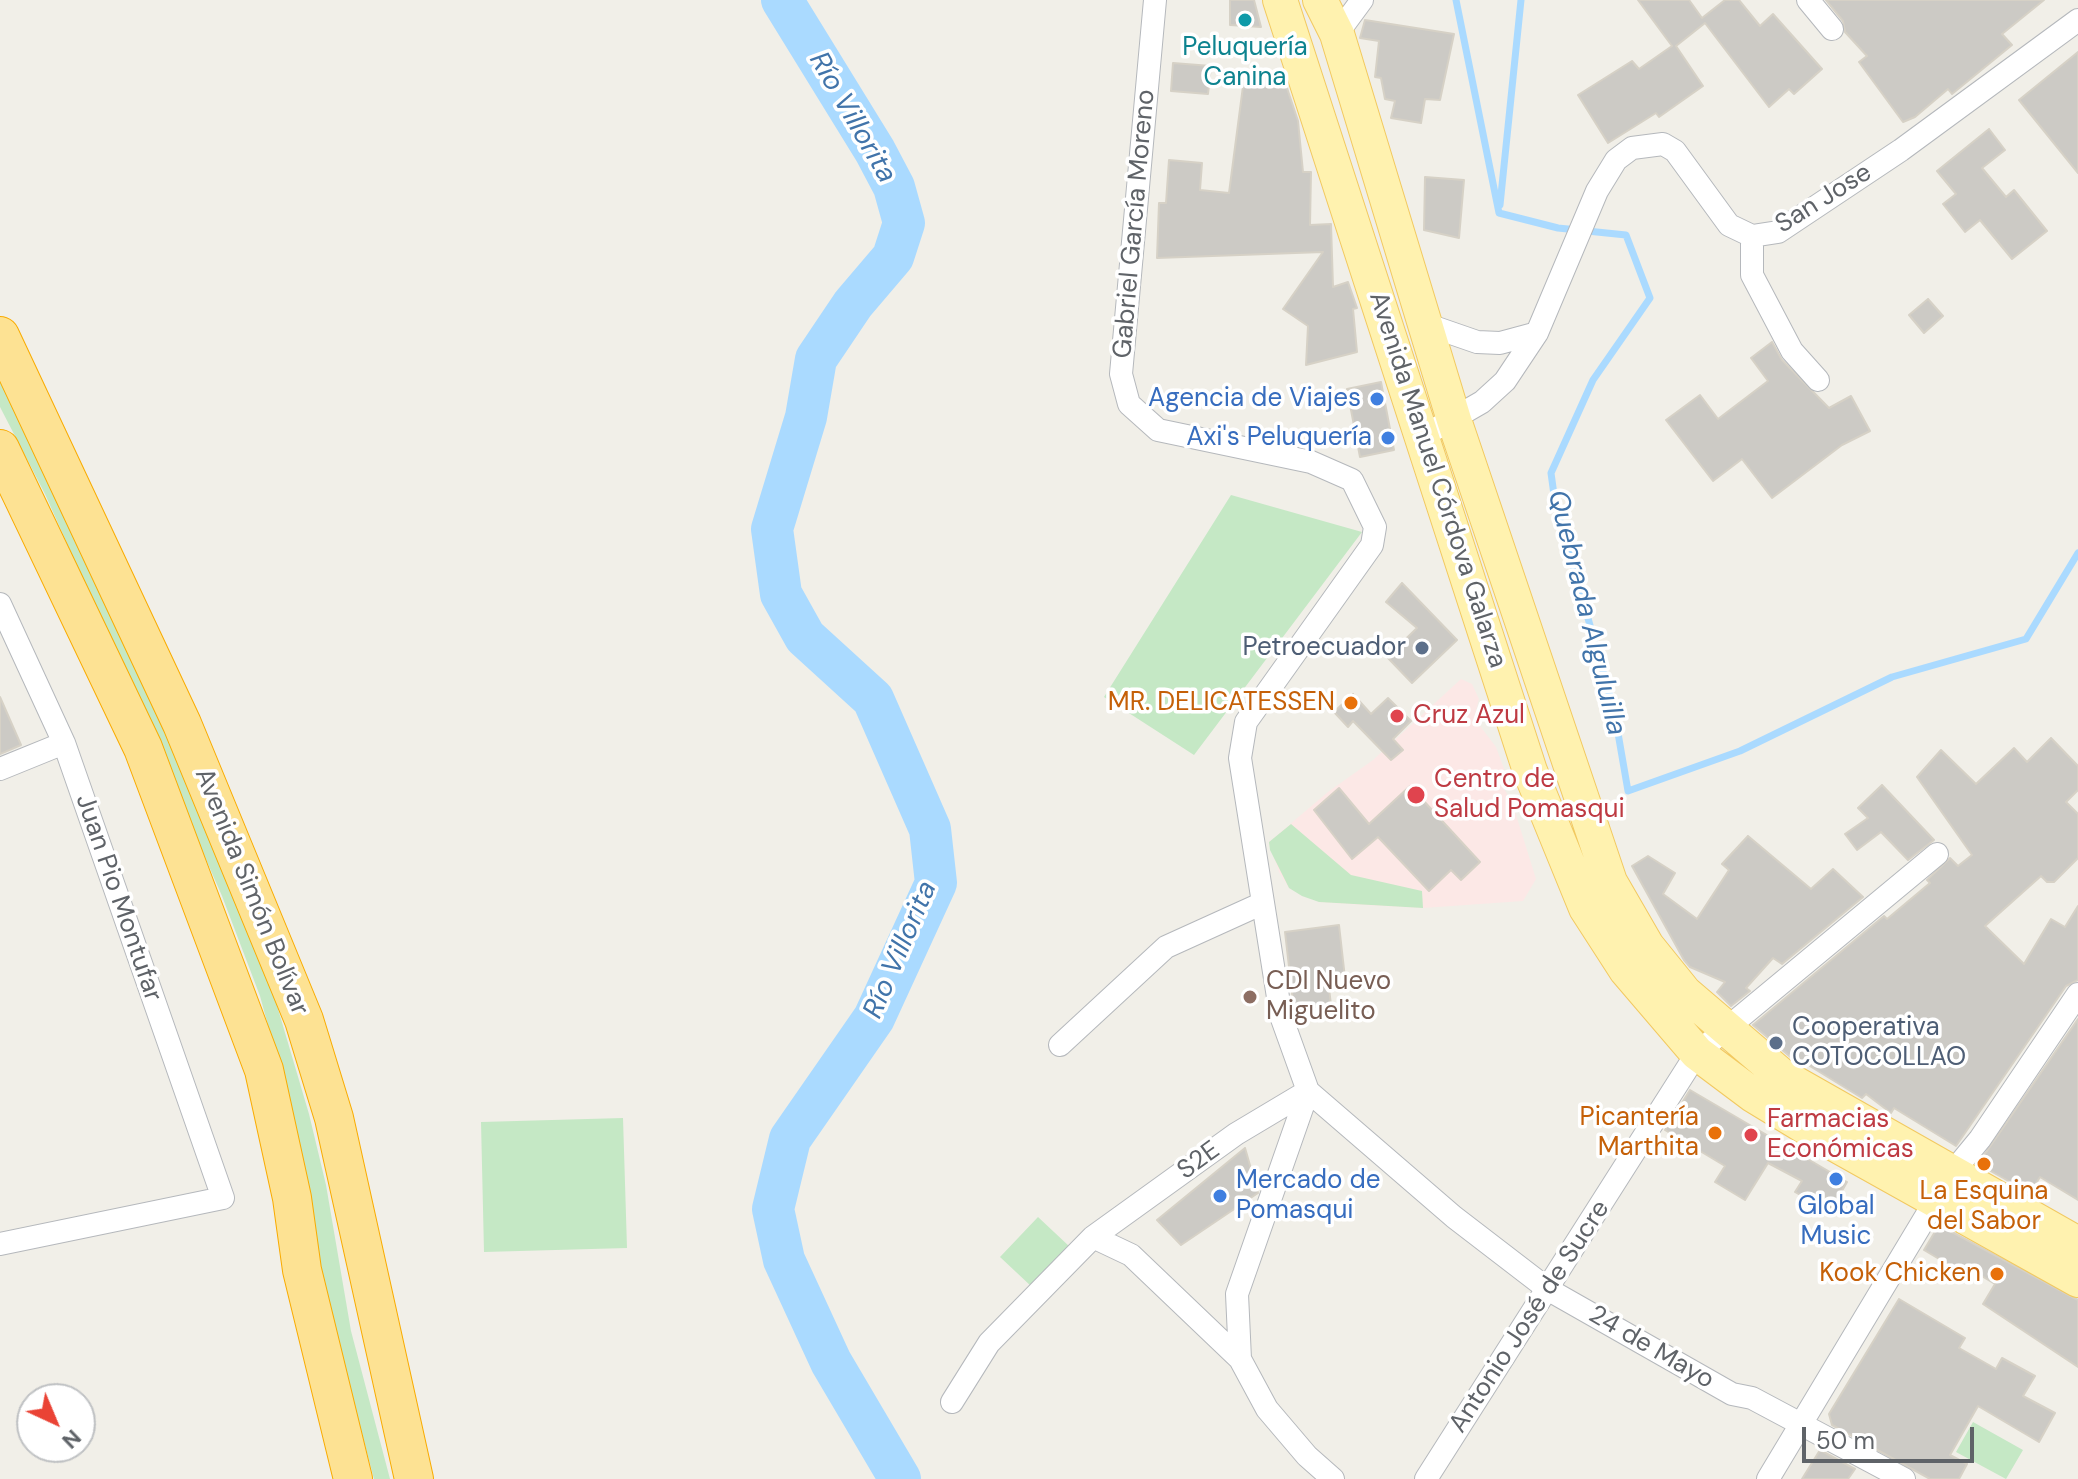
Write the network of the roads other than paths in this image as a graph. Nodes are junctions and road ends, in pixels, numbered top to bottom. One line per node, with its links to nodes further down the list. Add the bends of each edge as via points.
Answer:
1 (1155, 0): 25 (street, Gabriel García Moreno, via 1121,374 1129,404 1158,430 1311,462 1352,480 1375,527 1372,545 1246,722 1240,758)
2 (1280, 0): 15 (main road, Avenida Manuel Córdova Galarza)
3 (1320, 0): 8 (main road, Avenida Manuel Córdova Galarza)
4 (1362, 0): 8 (street)
5 (1808, 0): 7 (street)
6 (2078, 20): 9 (street, San Jose, via 1914,141 1778,232)
7 (1832, 29)
8 (1337, 34): 10 (main road, Avenida Manuel Córdova Galarza)
9 (1752, 236): 11 (street, San Jose, via 1729,225 1675,151 1663,144 1632,148 1616,160 1597,191); 13 (street, via 1752,275 1792,351)
10 (1425, 324): 11 (street, via 1477,342 1500,343); 14 (main road, Avenida Manuel Córdova Galarza)
11 (1537, 333): 14 (street, San Jose, via 1505,381)
12 (0, 336): 41 (highway, Avenida Simón Bolívar, via 182,724 304,1020 334,1118)
13 (1818, 380)
14 (1454, 420): 15 (street, San Jose); 17 (main road, Avenida Manuel Córdova Galarza)
15 (1423, 436): 18 (main road, Avenida Manuel Córdova Galarza)
16 (0, 449): 40 (highway, Avenida Simón Bolívar, via 143,748 264,1070 302,1270)
17 (1492, 533): 18 (main road); 20 (main road, Avenida Manuel Córdova Galarza)
18 (1457, 547): 21 (main road, Avenida Manuel Córdova Galarza)
19 (0, 604): 22 (street, Juan Pio Montufar)
20 (1525, 632): 21 (main road); 27 (main road, Avenida Manuel Córdova Galarza, via 1610,882 1647,946)
21 (1488, 643): 29 (main road, Avenida Manuel Córdova Galarza, via 1530,771 1586,908 1626,970)
22 (64, 743): 23 (street); 33 (street, Juan Pio Montufar, via 223,1198)
23 (0, 769)
24 (1937, 854): 27 (street, Antonio José de Sucre)
25 (1263, 903): 28 (street, via 1166,947); 30 (street, Gabriel García Moreno, via 1281,1016)
26 (2078, 994): 31 (street)
27 (1724, 1030): 29 (street, Antonio José de Sucre); 31 (main road, Avenida Manuel Córdova Galarza)
28 (1060, 1045)
29 (1697, 1053): 31 (main road, Avenida Manuel Córdova Galarza, via 1753,1095); 36 (street, Antonio José de Sucre)
30 (1308, 1091): 32 (street, S2E, via 1236,1134); 36 (street, 24 de Mayo, via 1454,1217); 37 (street, via 1237,1294)
31 (1943, 1186): 34 (main road, Avenida Manuel Córdova Galarza); 35 (main road, Avenida Manuel Córdova Galarza); 39 (street)
32 (1093, 1237): 37 (street, via 1131,1255); 38 (street, S2E, via 989,1343)
33 (0, 1244)
34 (2078, 1244)
35 (2078, 1280)
36 (1549, 1290): 39 (street, 24 de Mayo, via 1732,1394 1752,1398); 43 (street, Antonio José de Sucre)
37 (1240, 1359): 42 (street, via 1267,1409)
38 (952, 1402)
39 (1802, 1424): 44 (street); 45 (street, 24 de Mayo)
40 (353, 1479)
41 (414, 1479)
42 (1333, 1479)
43 (1426, 1479)
44 (1768, 1479)
45 (1904, 1479)

